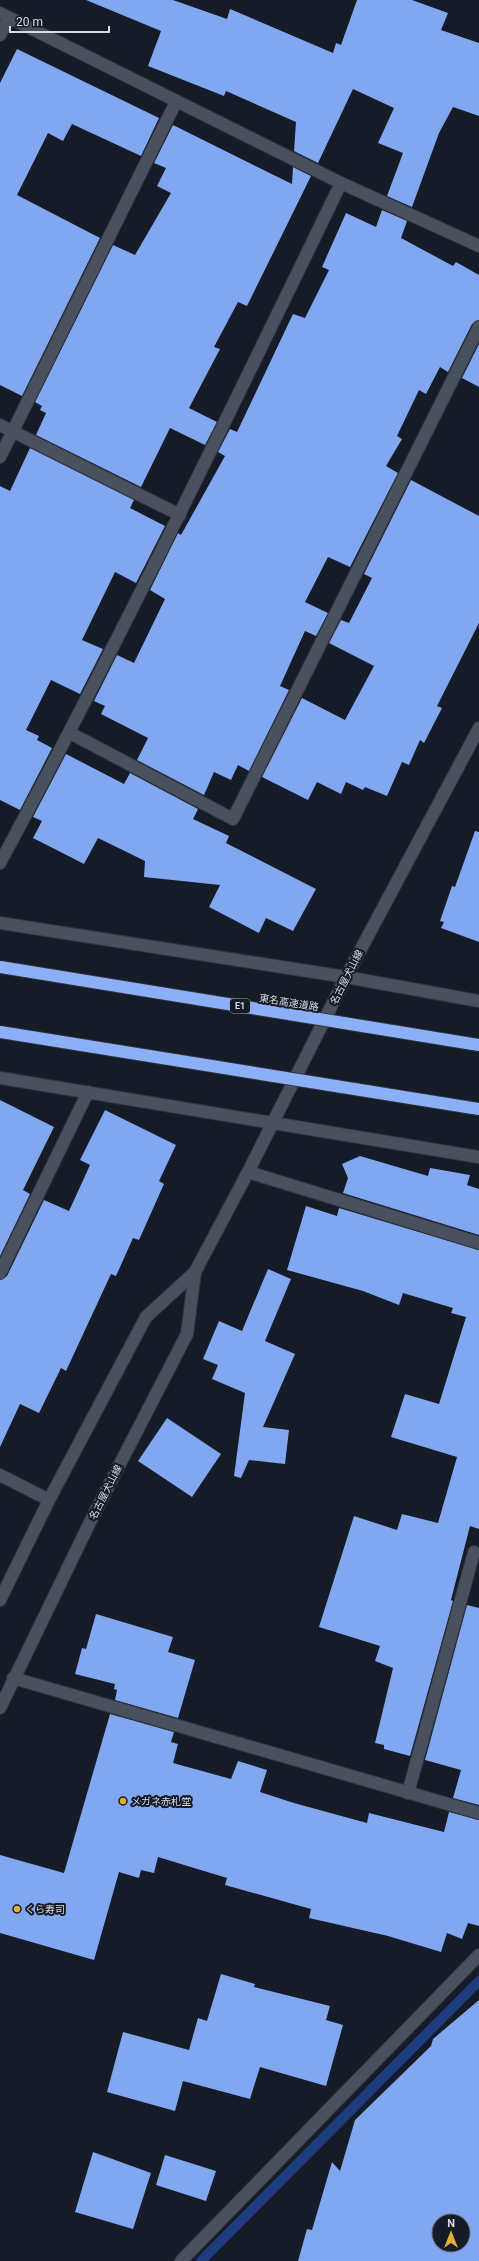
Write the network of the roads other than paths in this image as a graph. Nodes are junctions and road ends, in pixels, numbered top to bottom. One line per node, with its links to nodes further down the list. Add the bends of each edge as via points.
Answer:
1 (4, 16): 2 (street); 3 (street)
2 (0, 35)
3 (176, 102): 4 (street); 8 (street)
4 (341, 183): 5 (street); 10 (street)
5 (479, 246)
6 (479, 328): 12 (street, via 233,819)
7 (0, 425): 8 (street)
8 (13, 432): 9 (street); 10 (street)
9 (0, 457)
10 (180, 515): 12 (street)
11 (479, 728): 16 (street, 名古屋犬山線)
12 (70, 732): 13 (street)
13 (0, 863)
14 (0, 924): 16 (street)
15 (0, 967): 19 (highway, 東名高速道路 / E1, bridge)
16 (346, 977): 17 (street); 23 (street, 名古屋犬山線)
17 (479, 1001)
18 (0, 1032): 22 (highway, bridge)
19 (479, 1045)
20 (0, 1078): 21 (street)
21 (88, 1092): 23 (street); 28 (street)
22 (479, 1110)
23 (272, 1123): 24 (street); 25 (street, 名古屋犬山線)
24 (479, 1158)
25 (248, 1172): 26 (street); 27 (street, 名古屋犬山線)
26 (479, 1243)
27 (196, 1272): 30 (street, 名古屋犬山線, via 146,1317); 33 (street, 名古屋犬山線, via 187,1334)
28 (0, 1273)
29 (0, 1475): 30 (street)
30 (49, 1500): 32 (street, 名古屋犬山線)
31 (474, 1552): 35 (street)
32 (0, 1600)
33 (13, 1678): 34 (street, 名古屋犬山線); 35 (street)
34 (0, 1708)
35 (408, 1793): 36 (street)
36 (479, 1813)
37 (479, 1955): 38 (street)
38 (181, 2261)

